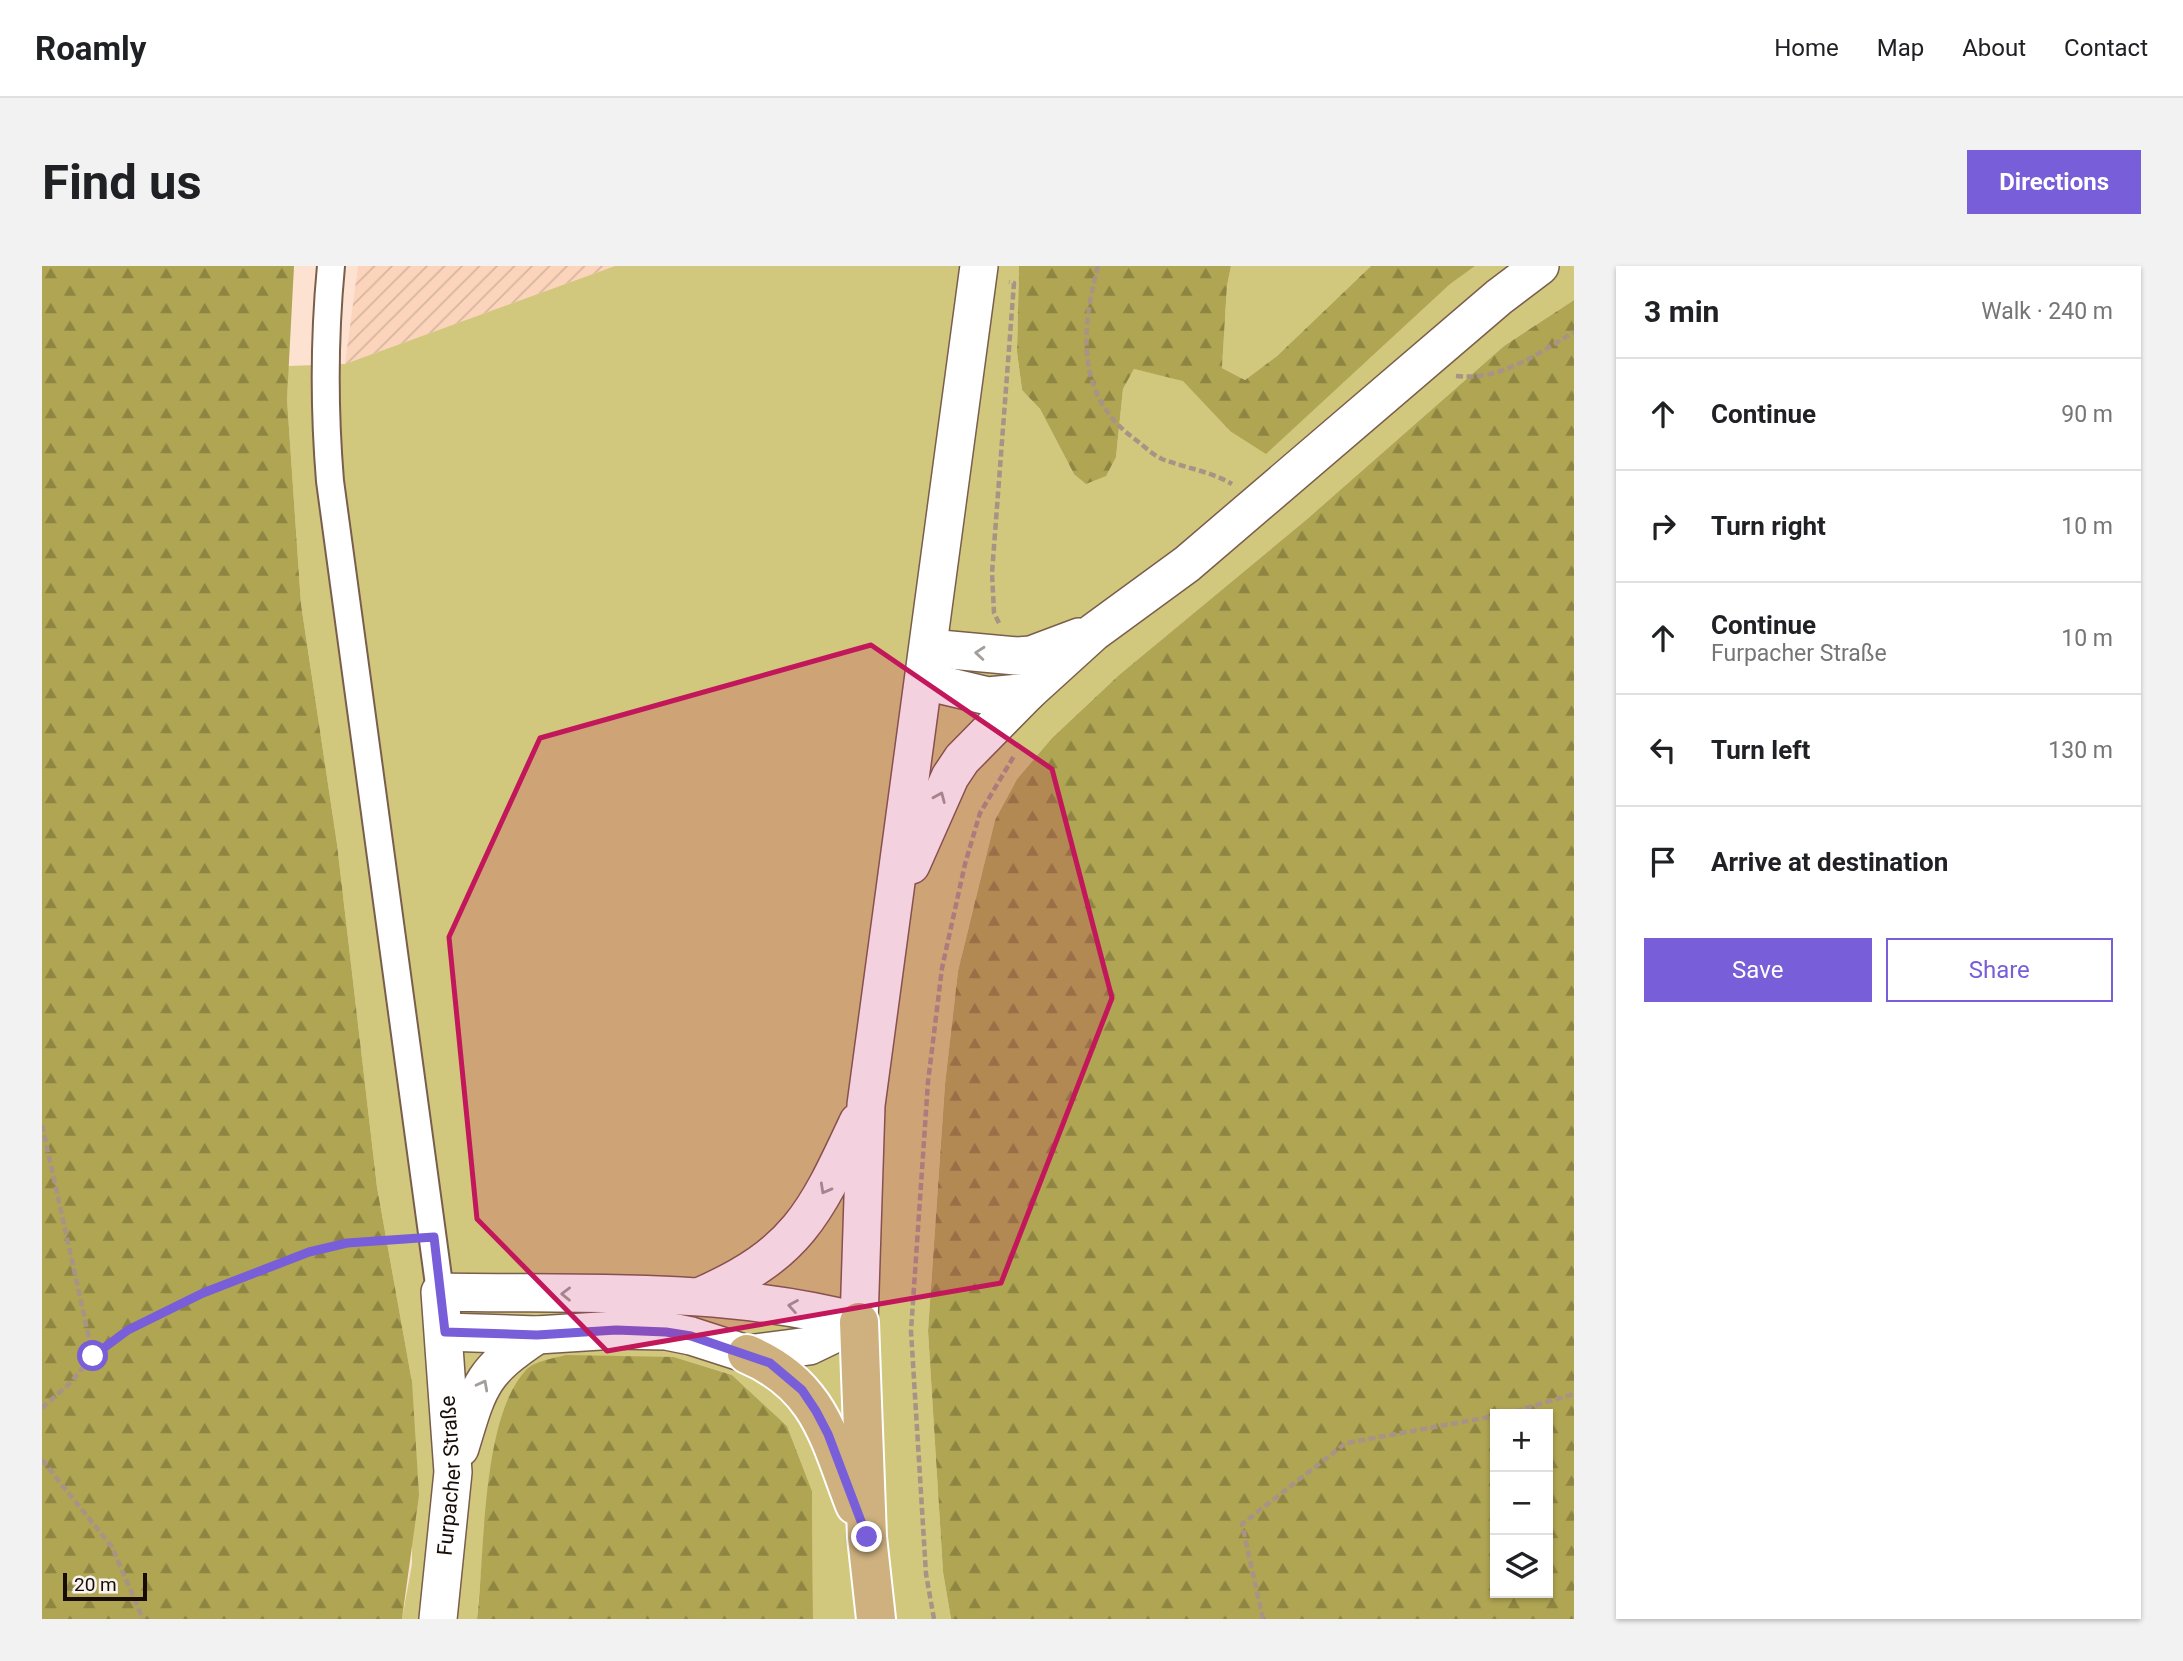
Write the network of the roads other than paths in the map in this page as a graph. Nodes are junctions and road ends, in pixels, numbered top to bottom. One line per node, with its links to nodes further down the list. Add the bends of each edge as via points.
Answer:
1 (331, 266): 9 (street, via 324,402 330,481)
2 (1540, 266): 4 (main road, via 1188,564)
3 (979, 274): 5 (main road)
4 (1094, 632): 5 (main road, one-way to 5, via 1031,655); 6 (main road)
5 (927, 665): 6 (main road, via 978,695); 7 (main road)
6 (1028, 692): 7 (main road, one-way to 6, via 950,777 978,740)
7 (893, 905): 8 (main road)
8 (866, 1105): 10 (main road, one-way to 10, via 825,1191 792,1238 749,1273); 11 (main road)
9 (440, 1292): 10 (main road, one-way to 9); 12 (main road, Furpacher Straße)
10 (698, 1297): 11 (main road, one-way to 10, via 778,1303)
11 (859, 1322): 14 (main road, via 808,1346); 16 (main road)
12 (445, 1332): 13 (main road); 15 (main road, Furpacher Straße)
13 (537, 1335): 14 (main road, via 666,1332); 15 (main road, one-way to 13, via 482,1383 500,1360)
14 (747, 1354): 16 (main road, via 770,1363 802,1390 828,1434)
15 (453, 1472): 17 (main road, Furpacher Straße)
16 (867, 1537): 18 (main road)
17 (438, 1619)
18 (876, 1619)

